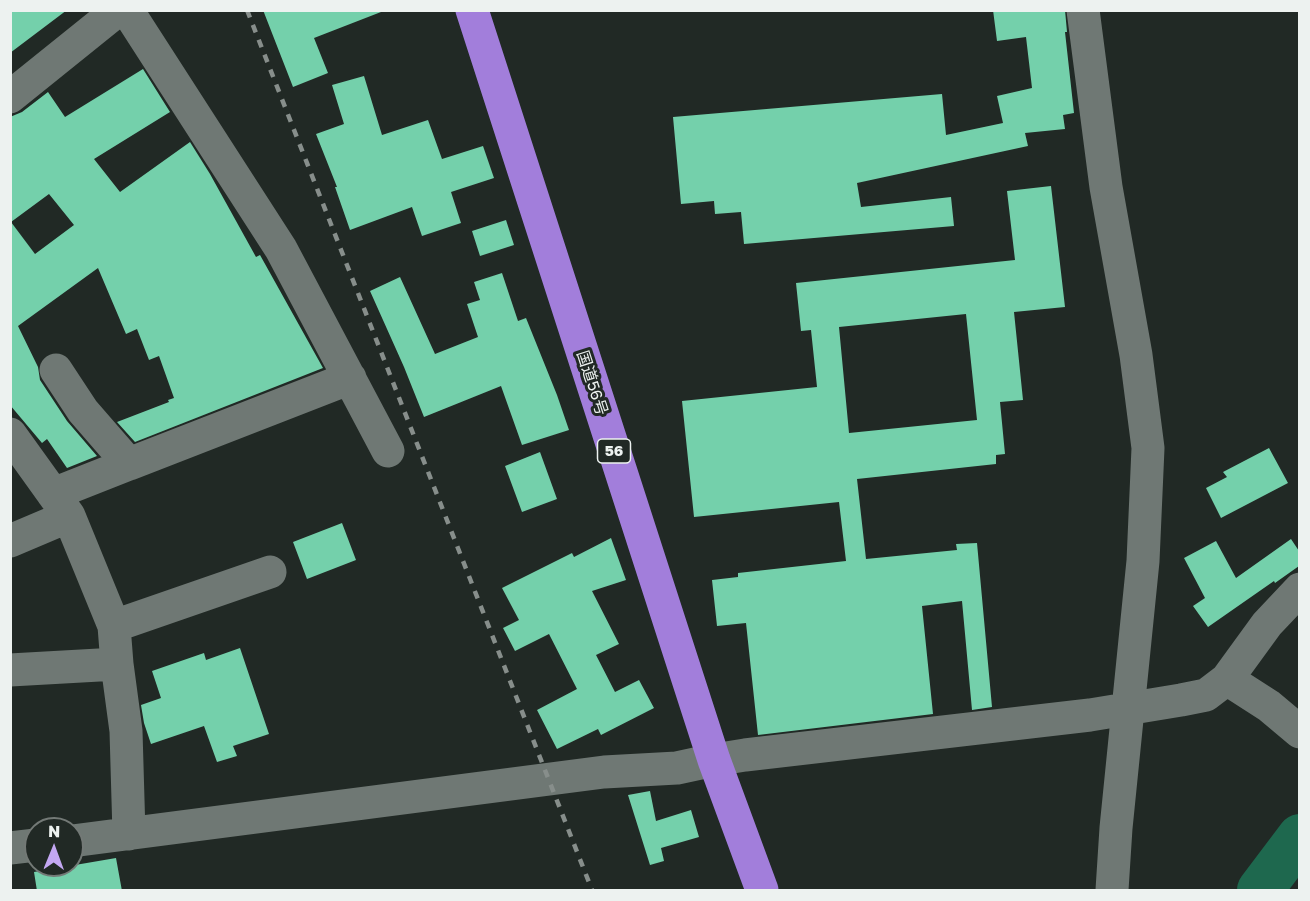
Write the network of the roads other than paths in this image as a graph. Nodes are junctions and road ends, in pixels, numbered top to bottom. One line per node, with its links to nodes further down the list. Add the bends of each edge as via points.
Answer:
1 (118, 10): 5 (street)
2 (127, 10): 7 (street, via 281,249)
3 (472, 10): 21 (highway, 国道56号 / 56)
4 (1083, 10): 19 (street, via 1104,176 1137,355 1148,448 1143,561)
5 (10, 97)
6 (56, 370): 10 (street, via 83,411)
7 (350, 378): 9 (street); 10 (street)
8 (10, 434): 11 (street)
9 (388, 451)
10 (129, 464): 11 (street)
11 (61, 505): 12 (street); 15 (street)
12 (10, 541)
13 (270, 572): 15 (street)
14 (1299, 589): 18 (street, via 1267,624)
15 (114, 626): 16 (street)
16 (117, 664): 17 (street); 22 (street, via 126,731)
17 (10, 670)
18 (1227, 679): 19 (street, via 1206,695); 20 (street, via 1269,706)
19 (1128, 708): 21 (street); 25 (street)
20 (1299, 732)
21 (714, 760): 22 (street, via 677,768 604,772); 24 (highway, 国道56号 / 56)
22 (129, 834): 23 (street)
23 (84, 840)
24 (762, 891)
25 (1112, 891)

